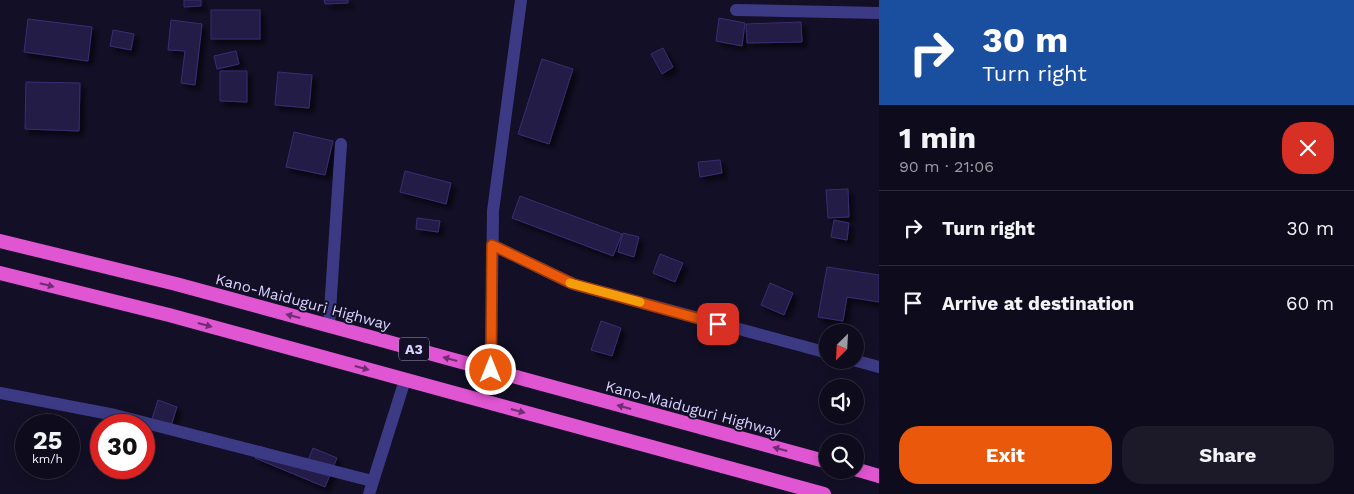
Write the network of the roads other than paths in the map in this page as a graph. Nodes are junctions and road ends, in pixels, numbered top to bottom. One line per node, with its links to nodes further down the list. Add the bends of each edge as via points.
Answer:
1 (521, 0): 6 (street, via 493,212)
2 (736, 10): 3 (street)
3 (879, 13)
4 (341, 144): 8 (street)
5 (0, 241): 8 (highway, Kano-Maiduguri Highway / A3, one-way to 5)
6 (492, 245): 9 (street, via 573,284); 12 (street)
7 (0, 273): 13 (highway, A3, one-way to 13)
8 (329, 326): 12 (highway, Kano-Maiduguri Highway / A3, one-way to 8)
9 (819, 351)
10 (864, 363): 11 (street)
11 (879, 367)
12 (491, 370): 15 (highway, Kano-Maiduguri Highway / A3, one-way to 12)
13 (405, 380): 18 (street); 20 (highway, A3, one-way to 20)
14 (0, 393): 18 (street, via 115,415)
15 (819, 460)
16 (864, 472): 17 (highway)
17 (879, 476)
18 (372, 481): 19 (street)
19 (369, 494)
20 (824, 494)

